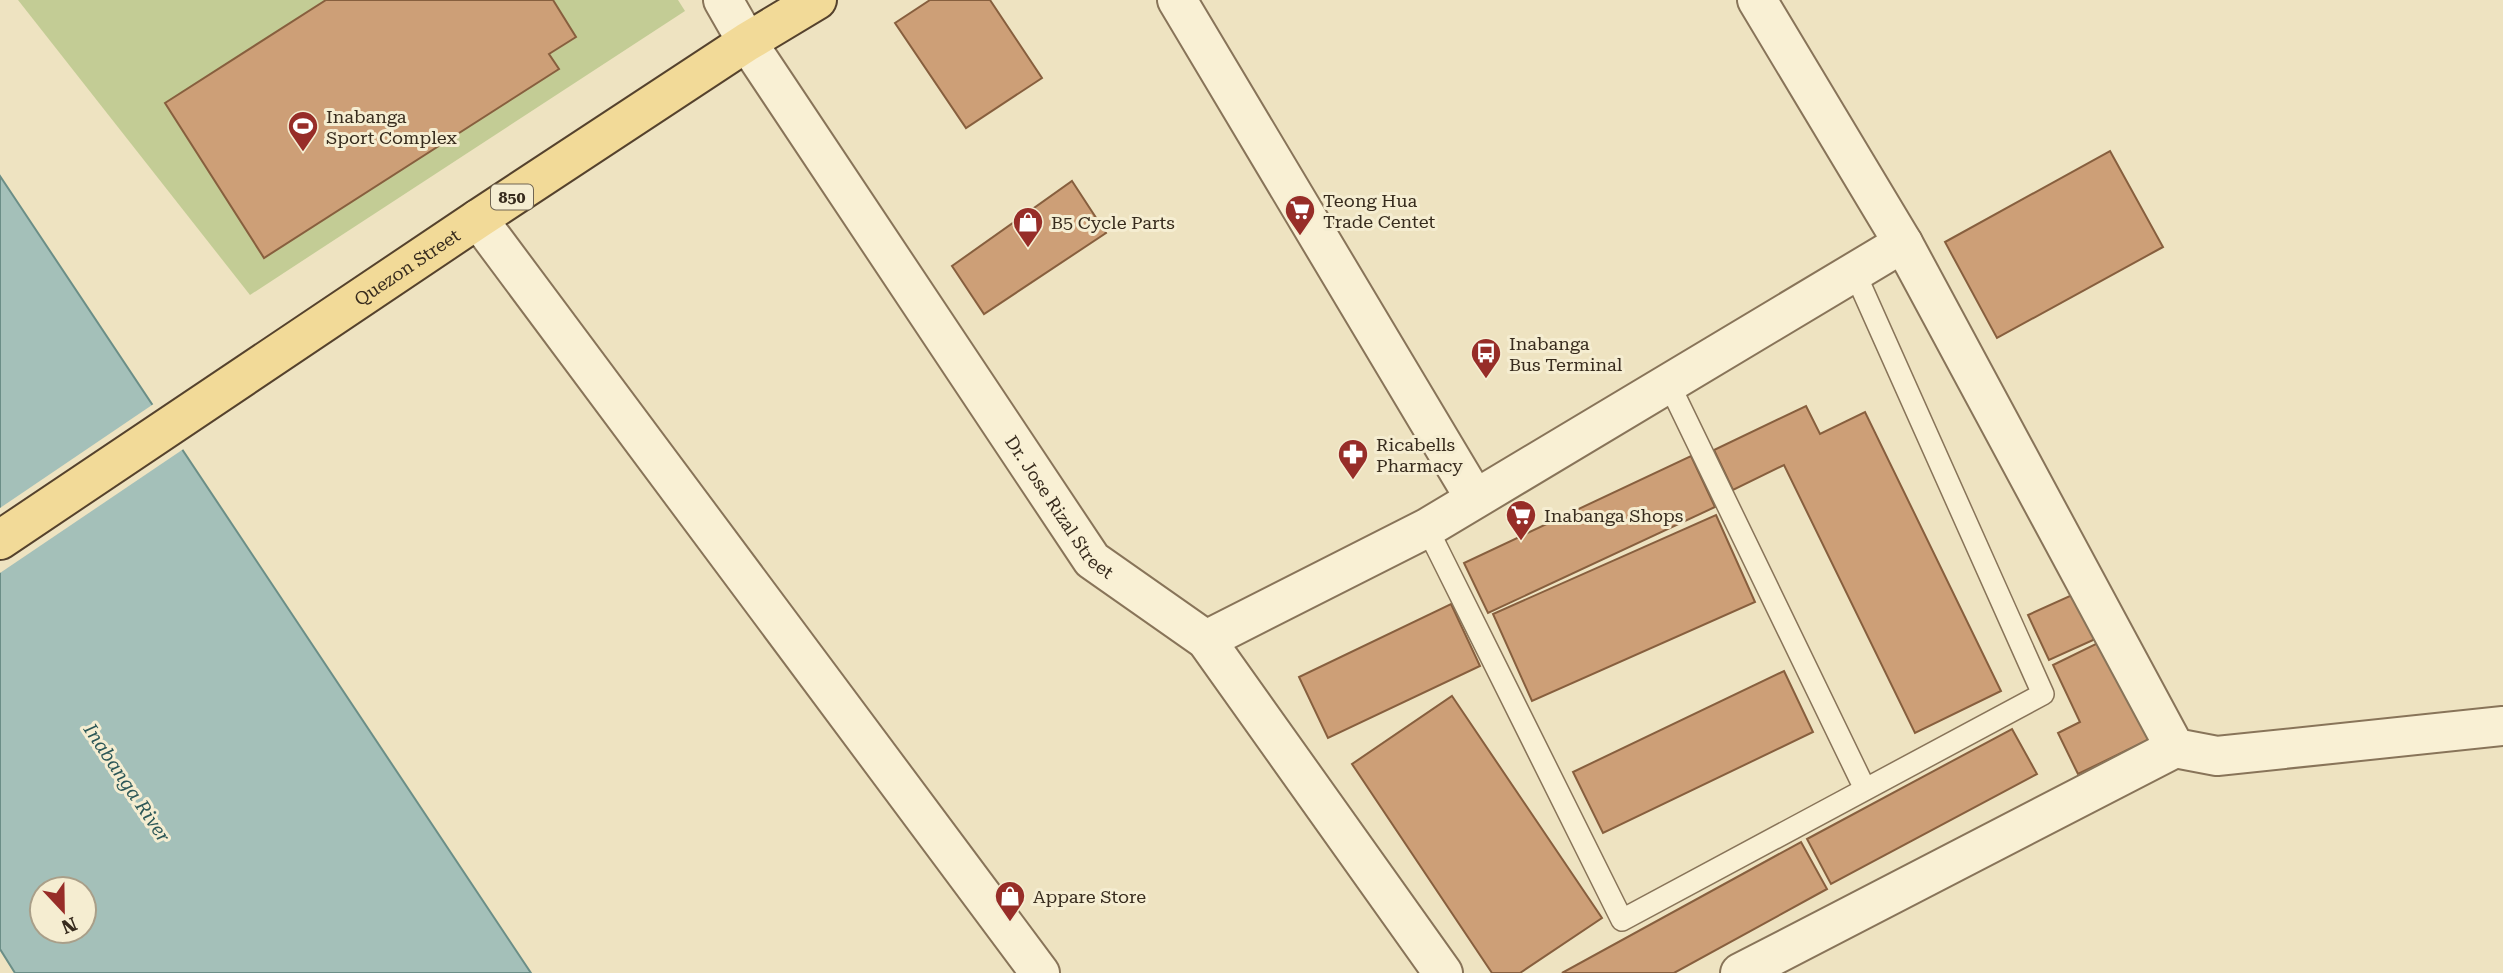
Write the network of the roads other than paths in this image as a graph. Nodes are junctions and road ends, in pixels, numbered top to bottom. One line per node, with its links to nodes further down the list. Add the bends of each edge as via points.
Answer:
1 (723, 0): 5 (street, Dr. Jose Rizal Street)
2 (817, 0): 5 (main road, Quezon Street / 850)
3 (1177, 0): 10 (street)
4 (1757, 0): 7 (street)
5 (747, 41): 6 (main road, Quezon Street / 850); 13 (street, Dr. Jose Rizal Street, via 1093,559)
6 (478, 219): 12 (main road, Quezon Street / 850); 17 (street)
7 (1903, 243): 8 (street); 15 (street)
8 (1854, 271): 9 (street); 16 (lane, via 2043,694)
9 (1668, 382): 10 (street); 16 (lane)
10 (1474, 497): 11 (street)
11 (1427, 528): 13 (street); 16 (lane, via 1622,920)
12 (0, 540)
13 (1206, 640): 18 (street, Dr. Jose Rizal Street)
14 (2503, 726): 15 (street, via 2217,756)
15 (2175, 748): 19 (street)
16 (1865, 789)
17 (1040, 973)
18 (1443, 973)
19 (1740, 973)

